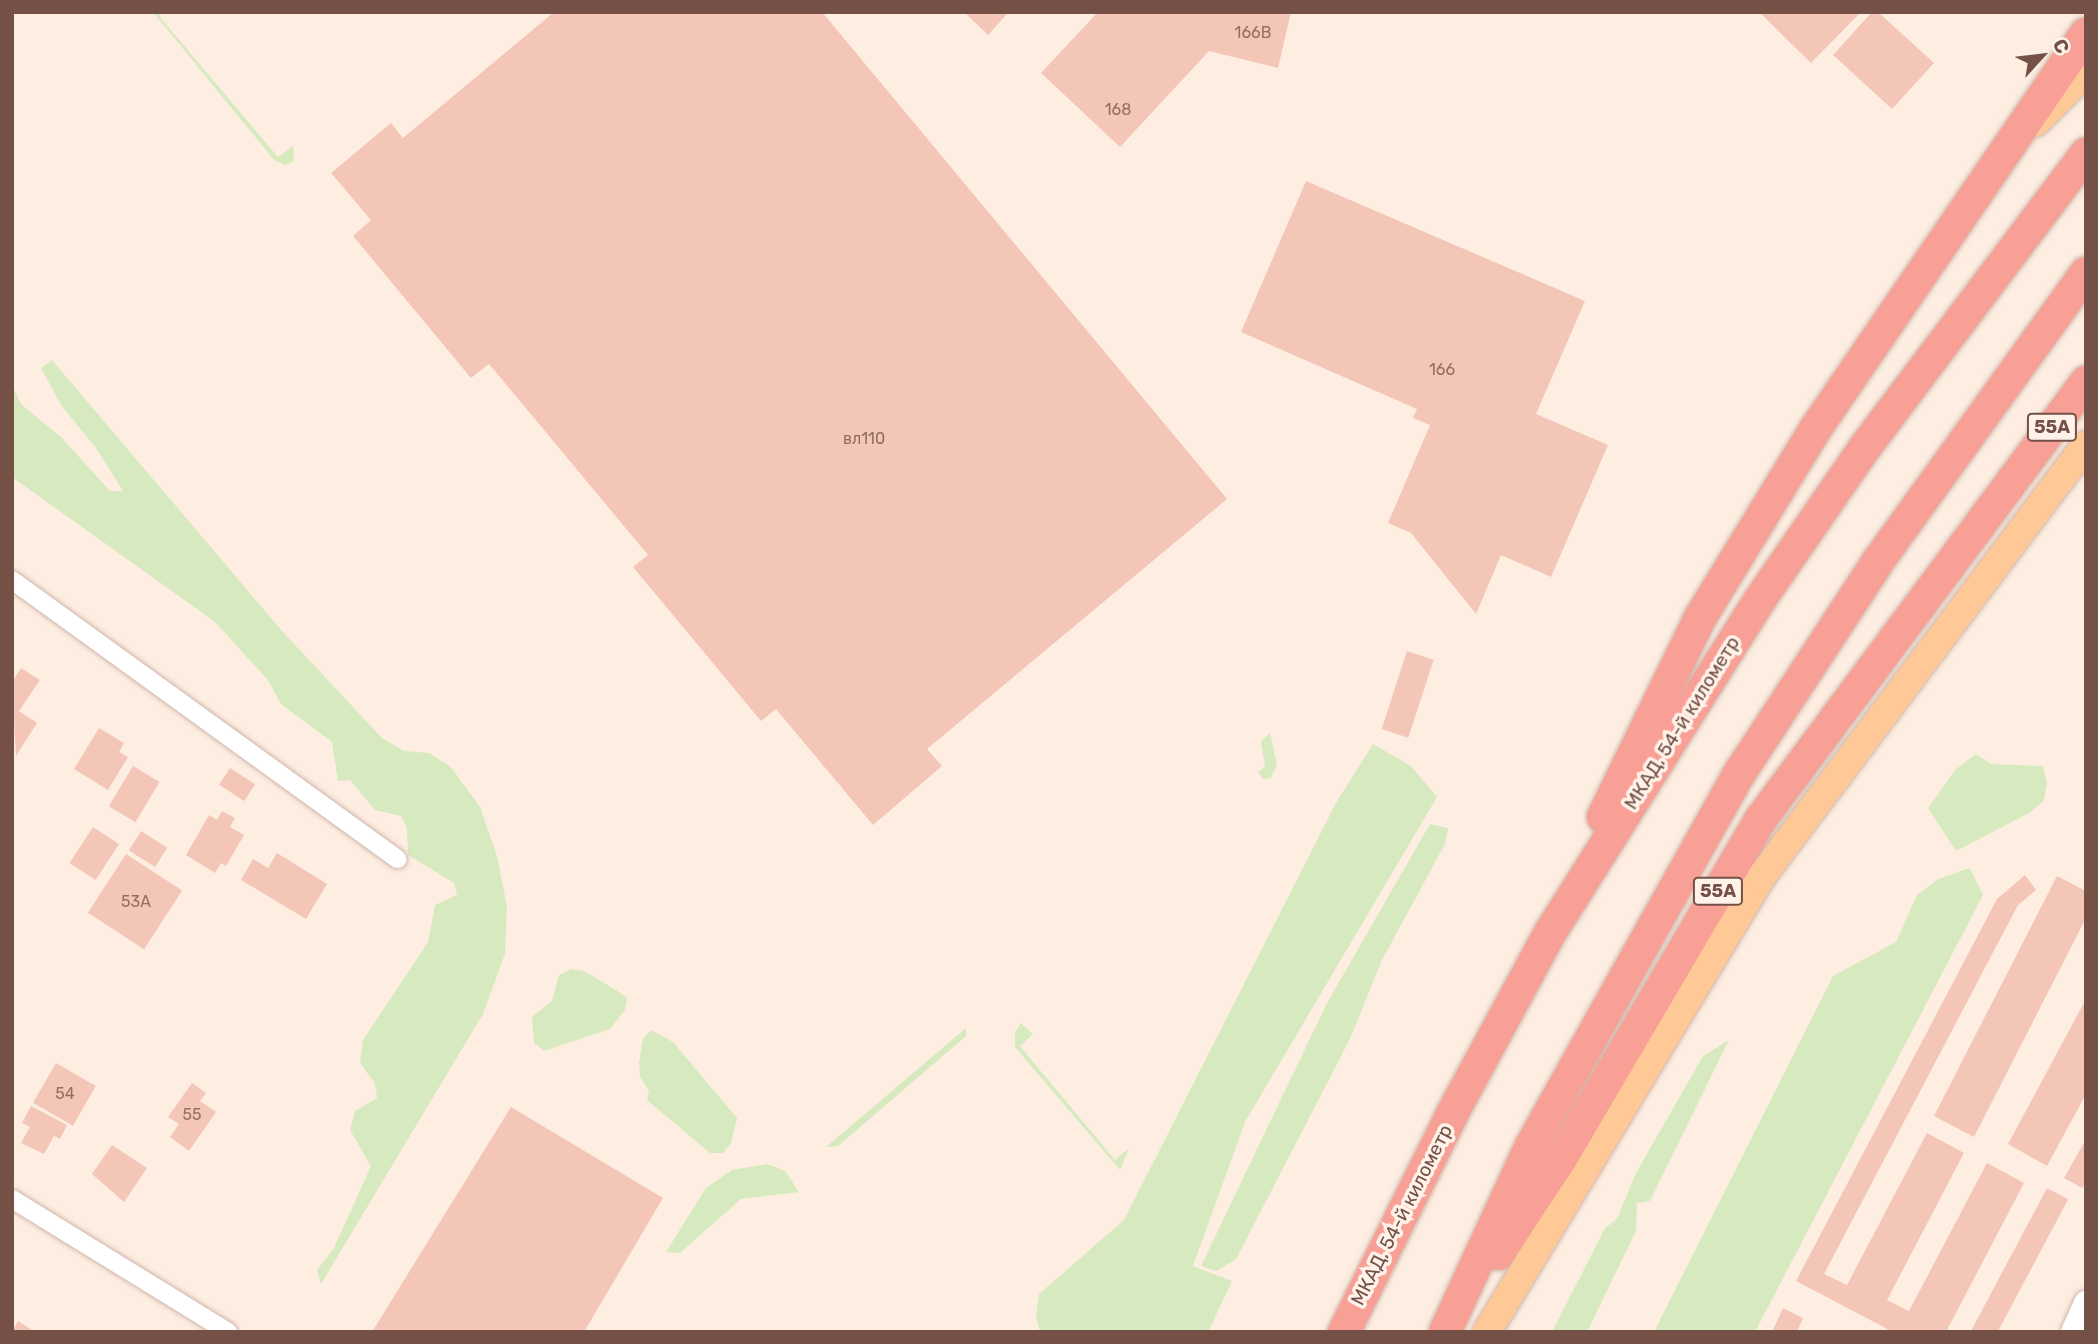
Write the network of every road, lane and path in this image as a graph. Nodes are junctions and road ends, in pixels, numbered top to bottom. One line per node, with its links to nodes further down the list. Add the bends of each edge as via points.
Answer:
1 (2086, 33): 3 (highway)
2 (2086, 72): 3 (main road)
3 (2007, 152): 10 (highway, via 1816,428 1700,618)
4 (2086, 154): 10 (highway, МКАД, 54-й километр, via 1866,446 1759,601)
5 (2086, 274): 15 (highway, via 1878,560 1741,771 1531,1146)
6 (2086, 383): 15 (highway, 55А, via 1761,819 1559,1160)
7 (2086, 445): 16 (main road, via 1762,876)
8 (12, 580): 9 (street)
9 (398, 859)
10 (1550, 933): 14 (highway, МКАД, 54-й километр, via 1452,1114)
11 (12, 1199): 13 (street)
12 (2086, 1303): 17 (street)
13 (228, 1332)
14 (1344, 1332)
15 (1446, 1332)
16 (1487, 1332)
17 (2073, 1332)

